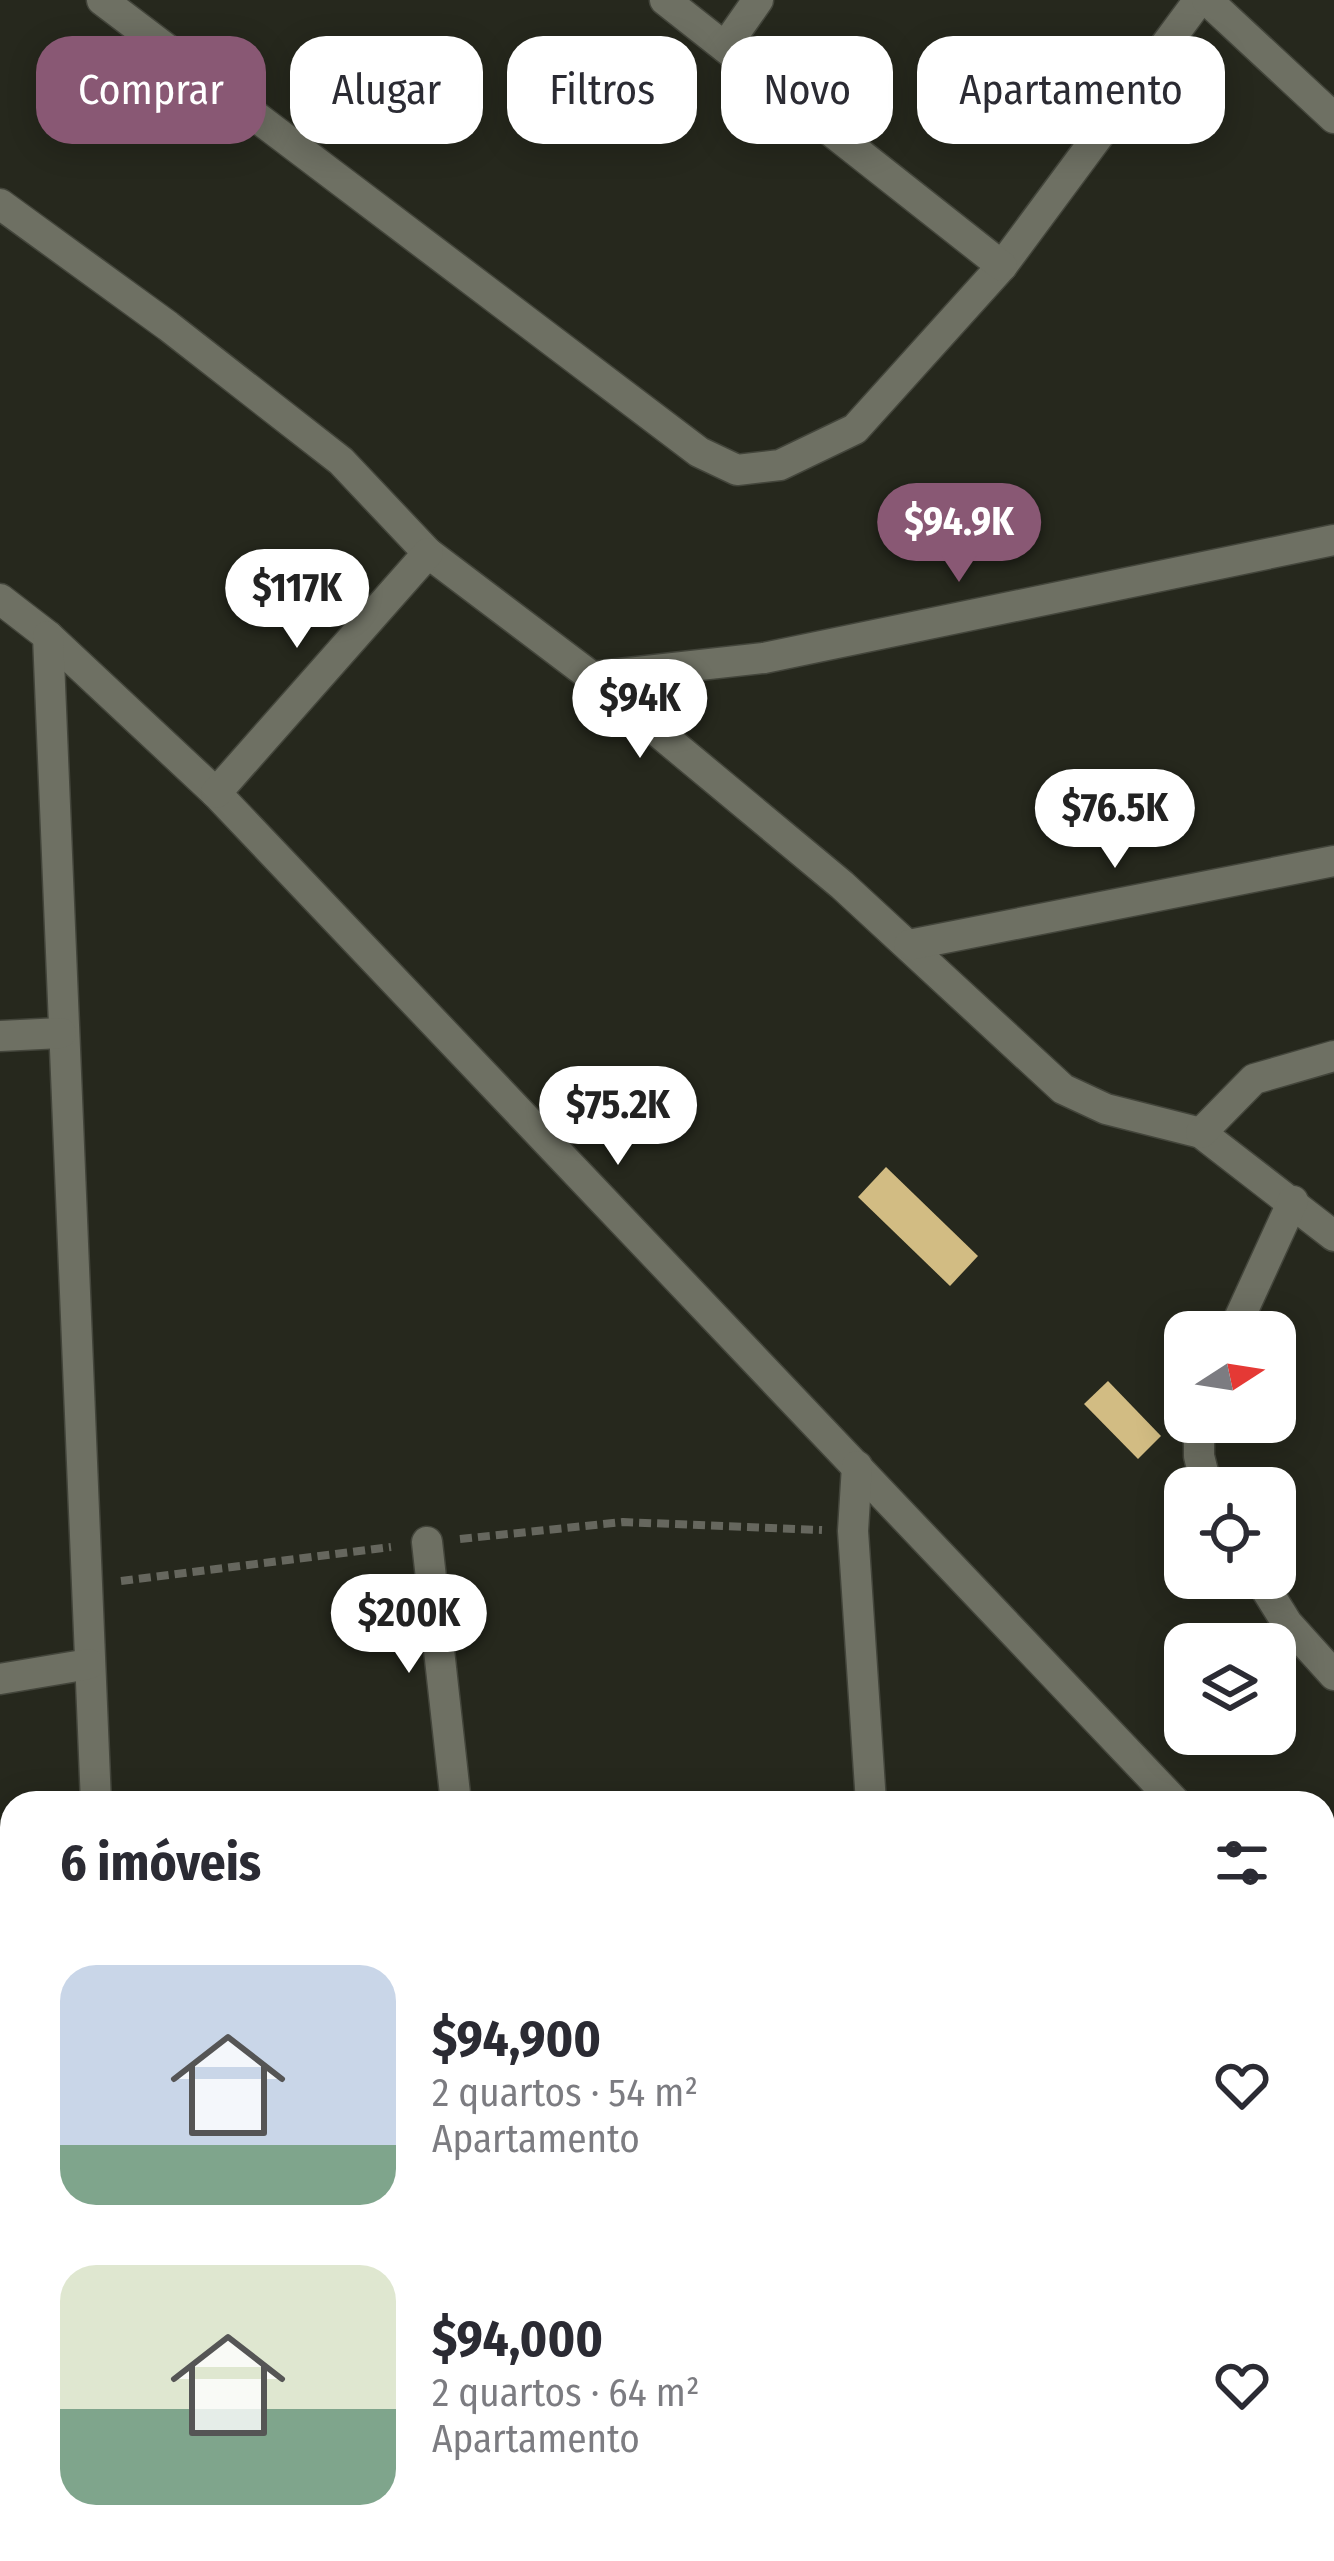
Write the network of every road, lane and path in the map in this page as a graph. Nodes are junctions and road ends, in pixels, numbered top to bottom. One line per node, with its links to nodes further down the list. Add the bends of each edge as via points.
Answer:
1 (102, 0): 10 (street, via 699,452 737,470 780,465 855,429)
2 (665, 0): 6 (street)
3 (758, 0): 5 (street)
4 (1203, 0): 7 (street); 10 (street)
5 (733, 36)
6 (721, 44)
7 (1334, 118)
8 (848, 144): 10 (street)
9 (0, 204): 12 (street, via 341,461)
10 (1002, 266)
11 (1334, 540): 15 (street, via 764,658)
12 (428, 553): 15 (street); 16 (street)
13 (0, 599): 14 (street)
14 (48, 636): 16 (street); 19 (street)
15 (592, 677): 18 (street)
16 (216, 793): 26 (street)
17 (1334, 861): 18 (street)
18 (909, 946): 22 (street, via 1063,1089)
19 (61, 1033): 20 (street); 29 (street)
20 (0, 1036)
21 (1334, 1056): 22 (street, via 1254,1079)
22 (1201, 1133): 23 (street)
23 (1294, 1202): 24 (street); 25 (street)
24 (1334, 1236)
25 (1243, 1311)
26 (857, 1466): 27 (street); 37 (street)
27 (854, 1531): 28 (path, via 622,1522); 36 (street)
28 (428, 1542): 29 (path); 35 (street)
29 (88, 1586): 31 (street)
30 (1272, 1599): 32 (street)
31 (89, 1664): 33 (street); 34 (street)
32 (1334, 1675)
33 (0, 1679)
34 (95, 1791)
35 (455, 1791)
36 (870, 1791)
37 (1165, 1791)

